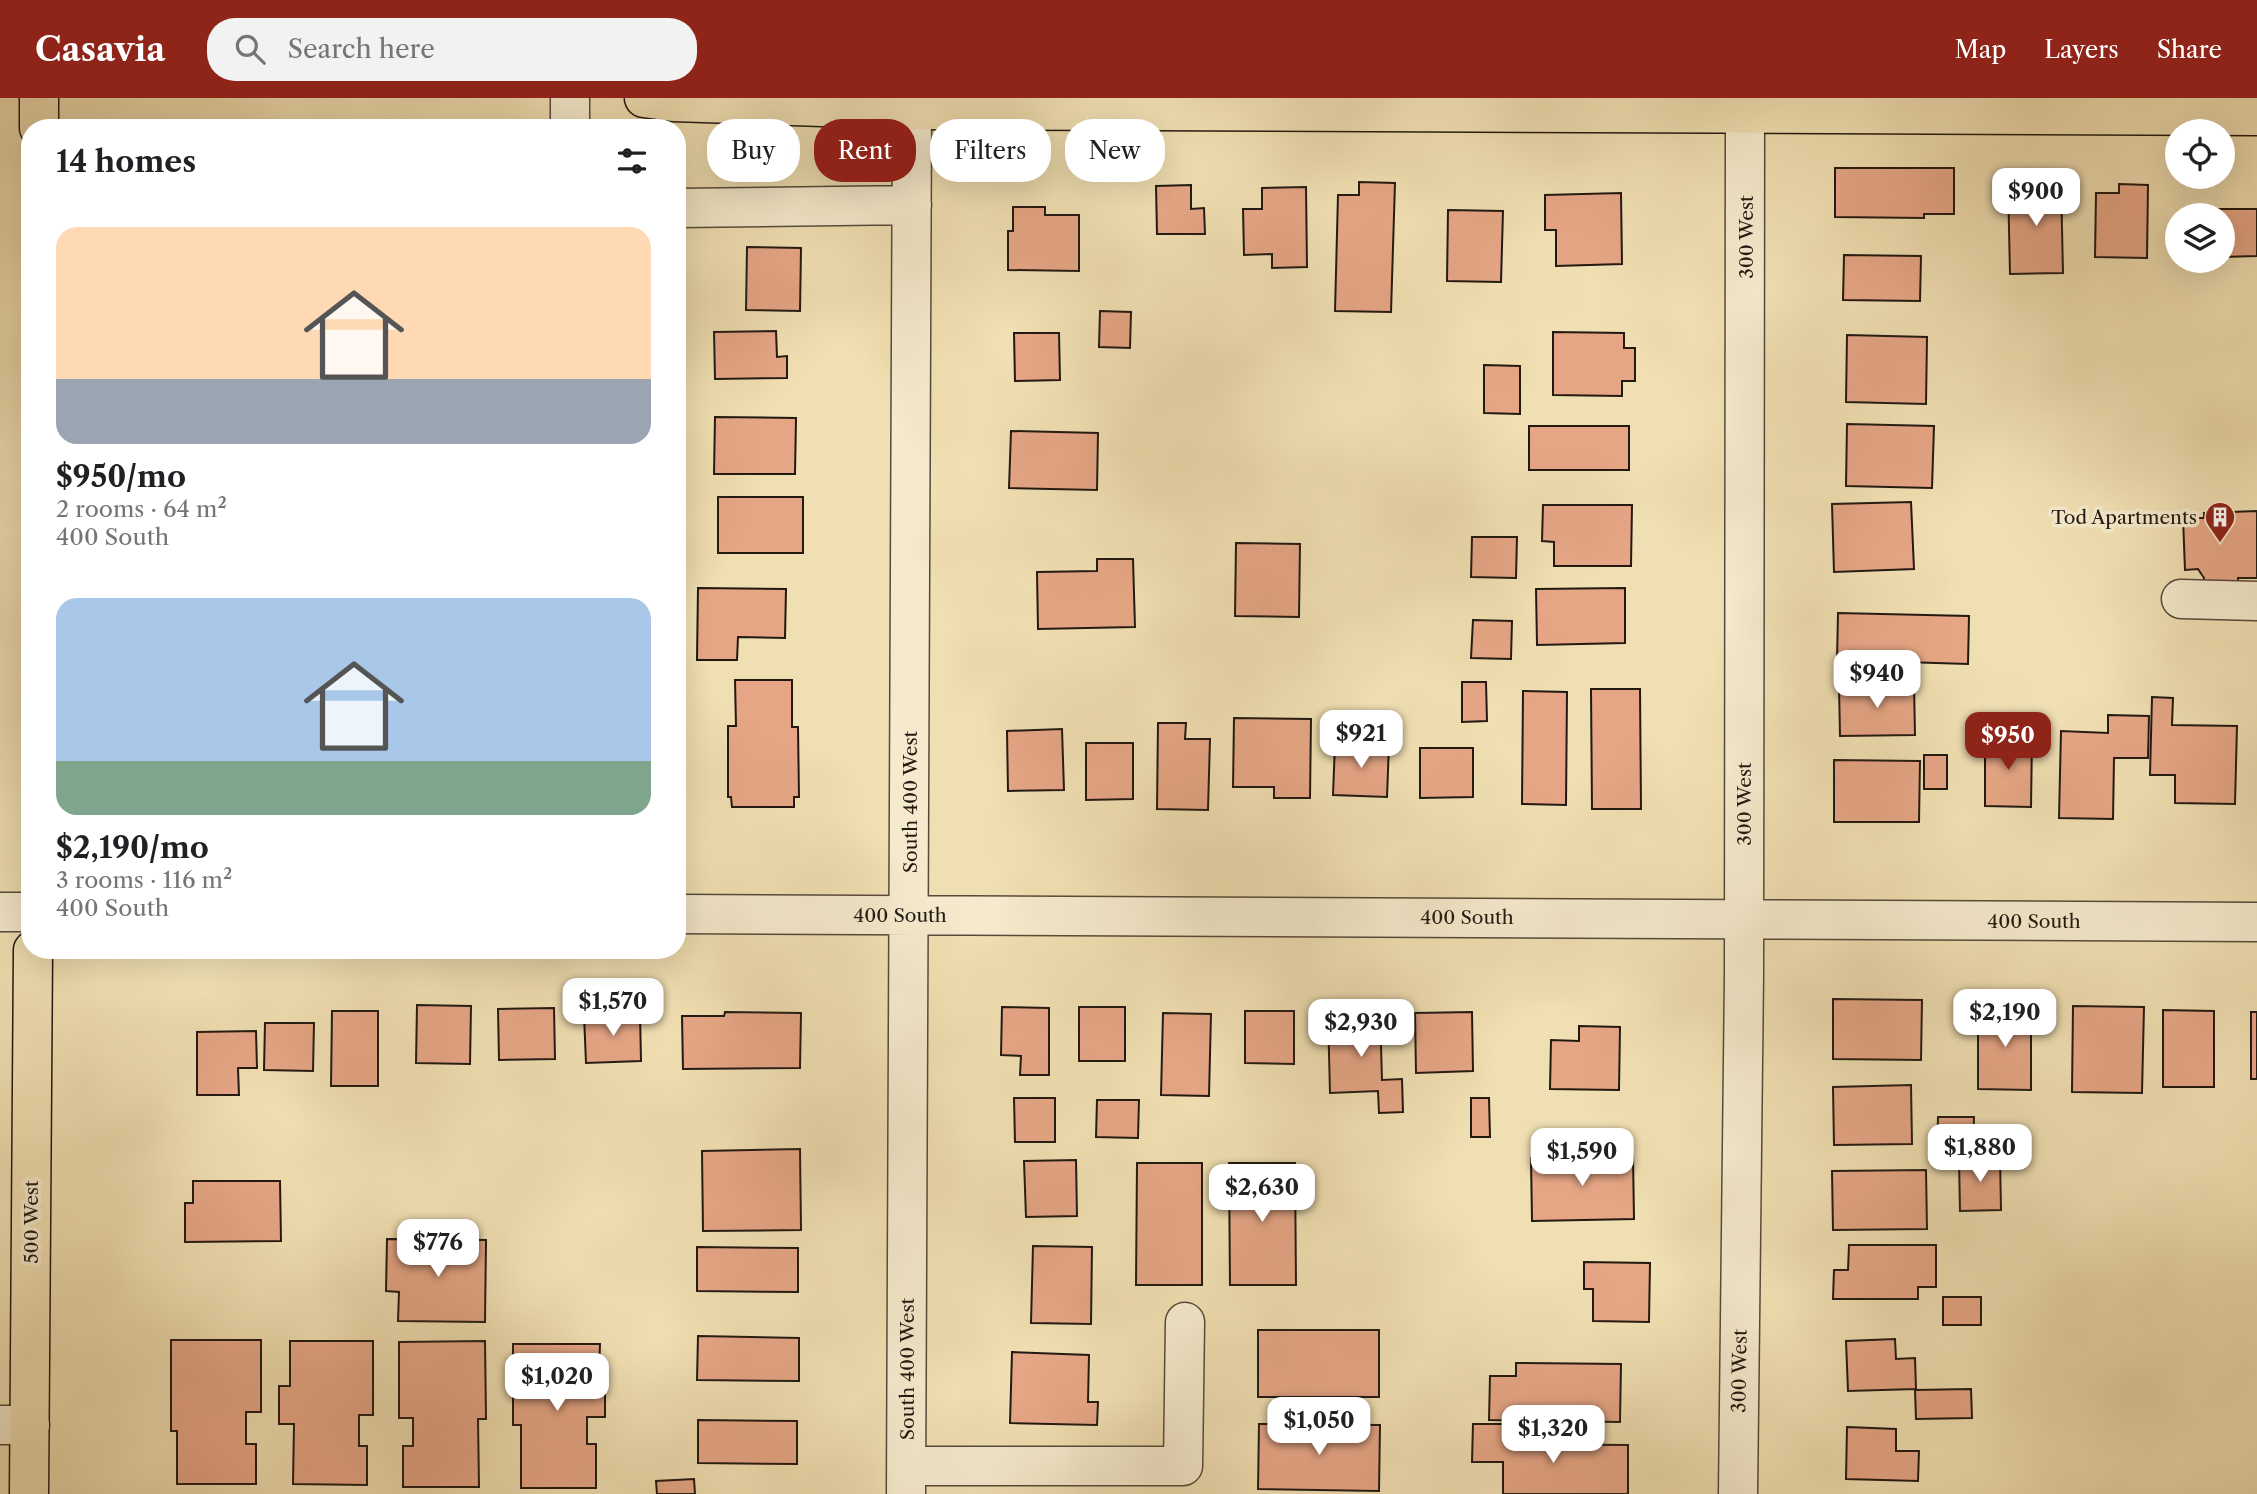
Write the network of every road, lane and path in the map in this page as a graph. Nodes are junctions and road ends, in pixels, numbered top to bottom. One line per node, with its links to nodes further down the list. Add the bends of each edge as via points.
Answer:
1 (39, 98): 7 (main road)
2 (569, 98): 8 (street)
3 (644, 98): 4 (main road, via 673,103)
4 (912, 110): 5 (main road); 9 (street, South 400 West)
5 (1745, 114): 6 (main road); 17 (street, 300 West)
6 (2257, 117)
7 (39, 119)
8 (570, 119)
9 (912, 205): 10 (street); 16 (street, South 400 West)
10 (686, 208)
11 (2181, 599): 12 (street)
12 (2257, 601)
13 (0, 912): 14 (street)
14 (21, 912)
15 (686, 914): 16 (street, 400 South)
16 (909, 915): 17 (street, 400 South); 22 (street, South 400 West)
17 (1744, 919): 18 (street, 400 South); 24 (street, 300 West)
18 (2257, 922)
19 (33, 959): 21 (main road, 500 West)
20 (1185, 1322): 22 (street, via 1183,1466)
21 (15, 1425): 23 (main road, 500 West)
22 (906, 1480)
23 (29, 1494)
24 (1738, 1494)

